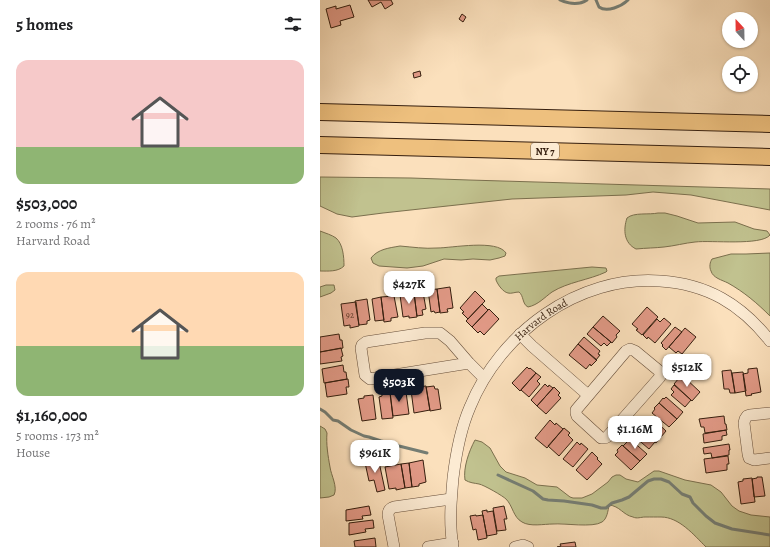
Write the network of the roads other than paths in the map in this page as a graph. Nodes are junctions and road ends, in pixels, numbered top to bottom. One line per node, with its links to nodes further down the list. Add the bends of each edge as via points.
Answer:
1 (320, 112): 2 (highway)
2 (770, 124)
3 (320, 145): 4 (highway, NY 7)
4 (770, 157)
5 (520, 334): 6 (street, Harvard Road, via 542,317 587,292 619,283 648,280 676,282 698,287 716,295 756,324); 8 (street, Harvard Road); 9 (street)
6 (770, 341)
7 (468, 363): 7 (street, via 440,333 366,342 361,348 365,375 370,379); 8 (street)
8 (484, 378): 12 (street, Harvard Road, via 464,423 457,452)
9 (588, 395): 9 (street, via 629,350 635,351 660,373 659,379 605,438 599,437 576,414 575,411)
10 (770, 413): 11 (street, via 747,416 744,423 750,458)
11 (770, 458)
12 (451, 499): 13 (street, Harvard Road); 14 (street, via 390,509 388,515)
13 (453, 545): 15 (street)
14 (394, 547)
15 (428, 547)
16 (515, 547): 17 (street)
17 (528, 547)

